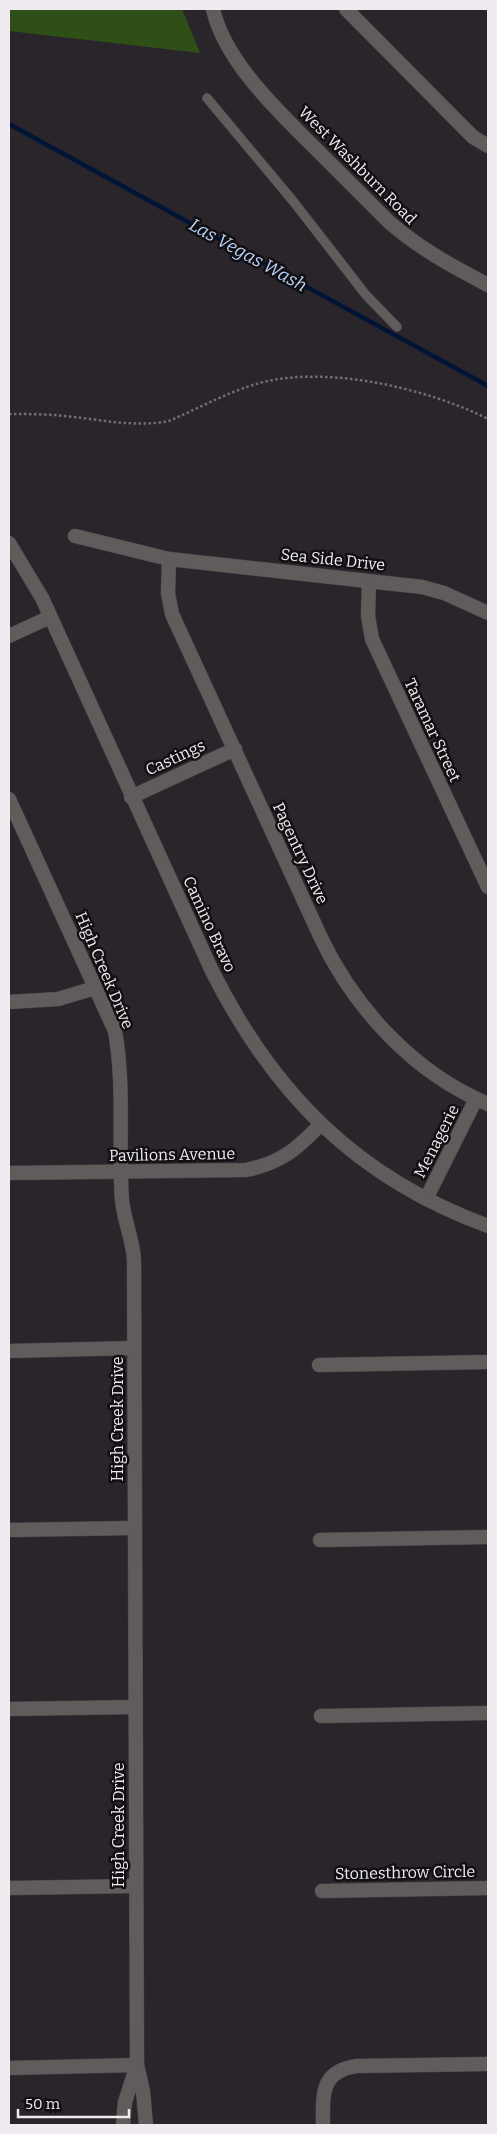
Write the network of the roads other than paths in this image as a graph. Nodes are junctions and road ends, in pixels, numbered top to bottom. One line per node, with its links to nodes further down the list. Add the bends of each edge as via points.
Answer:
1 (213, 9): 5 (street, West Washburn Road, via 227,43 256,87 389,222 413,243)
2 (346, 9): 4 (street, via 473,136)
3 (207, 98): 6 (lane, via 366,295)
4 (488, 146)
5 (488, 285)
6 (397, 327)
7 (75, 536): 9 (street, Sea Side Drive)
8 (9, 543): 12 (street, Camino Bravo)
9 (169, 558): 10 (street, Sea Side Drive); 14 (street, Pagentry Drive, via 168,593 172,614)
10 (369, 581): 11 (street, Sea Side Drive, via 434,590); 18 (street, Taramar Street, via 368,616 372,639)
11 (488, 613)
12 (50, 617): 13 (street); 15 (street, Camino Bravo)
13 (9, 636)
14 (234, 749): 15 (street, Castings); 21 (street, Pagentry Drive, via 321,938 350,989 405,1050 433,1072)
15 (131, 797): 22 (street, Camino Bravo, via 234,1014 275,1074)
16 (9, 799): 17 (street, High Creek Drive)
17 (13, 820): 19 (street, High Creek Drive)
18 (488, 887)
19 (96, 988): 20 (street, via 58,999); 23 (street, High Creek Drive, via 115,1031 120,1058)
20 (9, 1002)
21 (482, 1101): 25 (street, Menagerie)
22 (320, 1124): 23 (street, Pavilions Avenue, via 293,1151 259,1167 233,1171); 25 (street, Camino Bravo, via 372,1166)
23 (122, 1172): 24 (street, Pavilions Avenue); 27 (street, High Creek Drive, via 123,1210 134,1255)
24 (9, 1174)
25 (426, 1199): 26 (street, Camino Bravo)
26 (488, 1226)
27 (134, 1348): 28 (street); 31 (street, High Creek Drive)
28 (9, 1351)
29 (488, 1362): 30 (street)
30 (319, 1365)
31 (134, 1528): 32 (street); 35 (street, High Creek Drive)
32 (9, 1530)
33 (488, 1537): 34 (street)
34 (320, 1540)
35 (136, 1707): 36 (street); 39 (street, High Creek Drive)
36 (9, 1709)
37 (488, 1713): 38 (street)
38 (321, 1716)
39 (136, 1886): 40 (street); 44 (street, High Creek Drive)
40 (9, 1888)
41 (488, 1888): 42 (street, Stonesthrow Circle)
42 (322, 1891)
43 (488, 2064): 48 (street, via 357,2066 342,2070 330,2078 324,2092)
44 (137, 2065): 45 (street); 46 (street, High Creek Drive, via 125,2102); 47 (street, High Creek Drive, via 144,2090)
45 (9, 2068)
46 (123, 2125)
47 (146, 2125)
48 (323, 2125)

